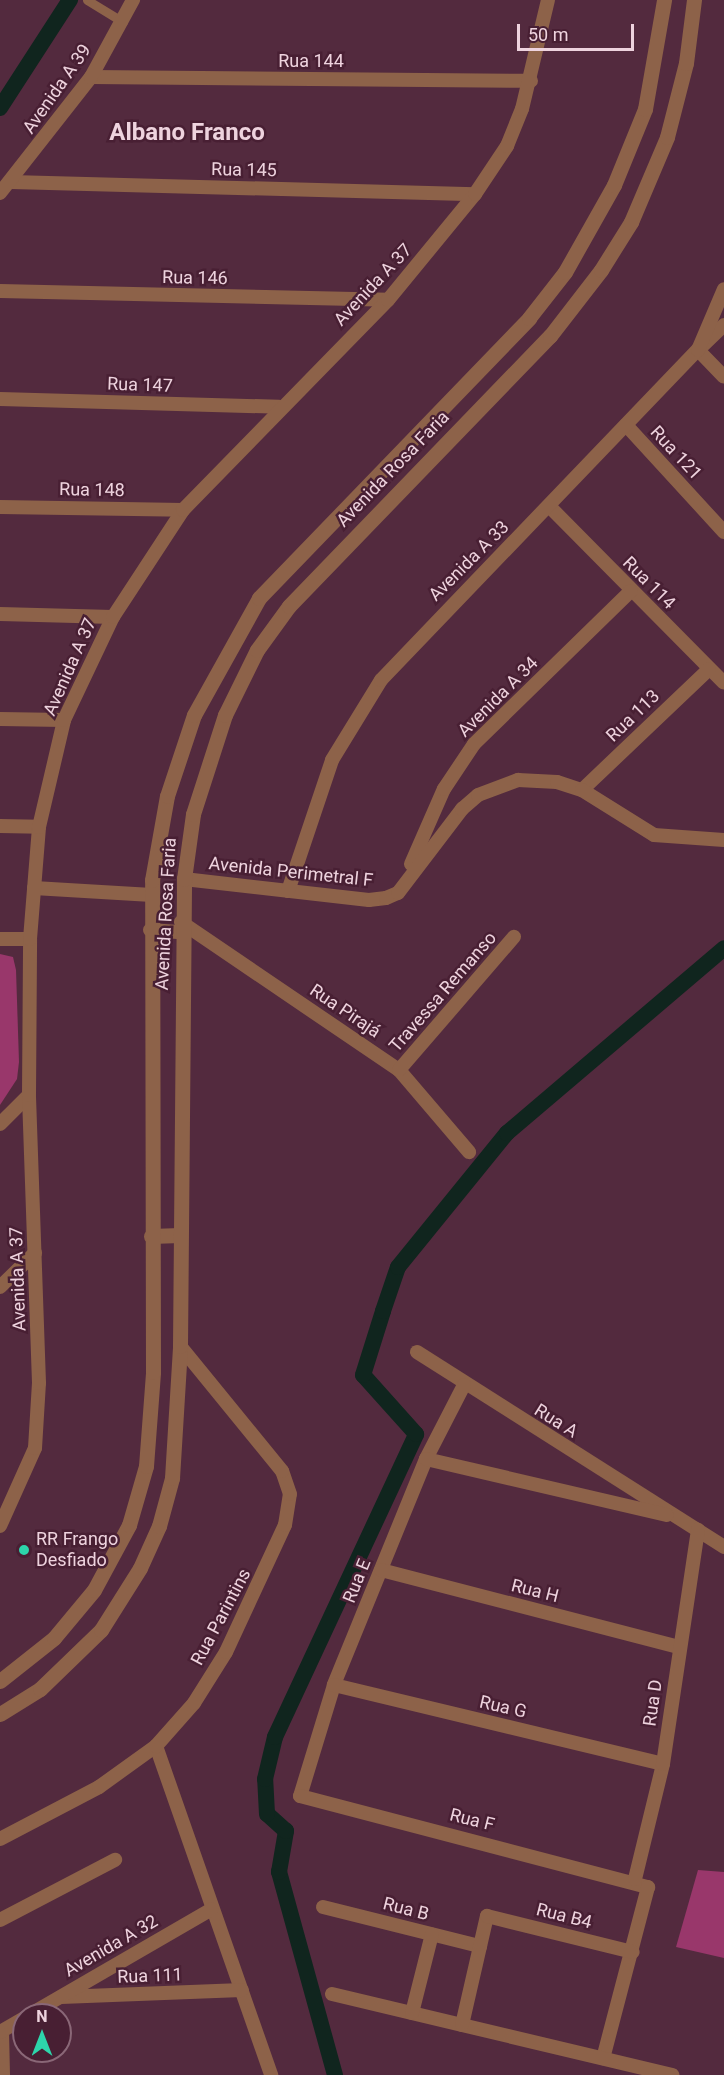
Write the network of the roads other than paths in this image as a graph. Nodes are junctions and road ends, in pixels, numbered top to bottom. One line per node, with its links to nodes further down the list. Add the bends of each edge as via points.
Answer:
1 (87, 0): 6 (street)
2 (133, 0): 6 (street, Avenida A 39)
3 (548, 0): 8 (street, Avenida A 37)
4 (664, 0): 40 (street, Avenida Rosa Faria, via 645,109 614,185 565,272 529,318 267,589 238,630 177,763 158,836)
5 (694, 0): 36 (street, Avenida Rosa Faria, via 677,98 632,222 550,336 275,623 225,715 206,767)
6 (123, 22): 7 (street, Avenida A 39)
7 (91, 78): 8 (street, Rua 144); 9 (street, Avenida A 39)
8 (531, 81): 11 (street, Avenida A 37, via 507,146)
9 (11, 182): 10 (street, Avenida A 39); 11 (street, Rua 145)
10 (0, 193)
11 (476, 194): 14 (street, Avenida A 37)
12 (724, 289): 16 (street, Avenida A 33)
13 (0, 291): 14 (street, Rua 146)
14 (388, 300): 19 (street, Avenida A 37)
15 (724, 325): 16 (street)
16 (698, 350): 17 (street); 20 (street, Avenida A 33)
17 (724, 377)
18 (0, 399): 19 (street, Rua 147)
19 (279, 406): 23 (street, Avenida A 37)
20 (626, 425): 22 (street, Avenida A 33); 24 (street, Rua 121)
21 (0, 507): 23 (street, Rua 148)
22 (550, 507): 25 (street, Rua 114); 39 (street, Avenida A 33, via 420,634 360,709 321,788)
23 (183, 510): 27 (street, Avenida A 37)
24 (724, 532)
25 (631, 591): 28 (street, Rua 114); 37 (street, Avenida A 34, via 474,744 444,789)
26 (0, 614): 27 (street)
27 (113, 617): 31 (street, Avenida A 37)
28 (710, 669): 29 (street, Rua 114); 32 (street, Rua 113)
29 (724, 683)
30 (0, 719): 31 (street)
31 (64, 720): 34 (street, Avenida A 37)
32 (582, 790): 35 (street, Avenida Perimetral F, via 654,835); 37 (street, Avenida Perimetral F, via 557,782 518,780 478,795)
33 (0, 826): 34 (street)
34 (39, 827): 38 (street, Avenida A 37)
35 (724, 840)
36 (184, 879): 39 (street, Avenida Perimetral F); 41 (street, Avenida Rosa Faria)
37 (403, 882): 39 (street, Avenida Perimetral F, via 398,893 369,900)
38 (34, 888): 40 (street); 45 (street, Avenida A 37)
39 (288, 891)
40 (152, 895): 42 (street, Avenida Rosa Faria)
41 (181, 927): 42 (street); 46 (street, Rua Pirajá); 50 (street, Avenida Rosa Faria)
42 (150, 930): 51 (street, Avenida Rosa Faria)
43 (514, 937): 46 (street, Travessa Remanso)
44 (0, 939): 45 (street)
45 (30, 939): 47 (street, Avenida A 37)
46 (399, 1070): 49 (street, Rua Pirajá)
47 (29, 1095): 48 (street); 52 (street, Avenida A 37)
48 (0, 1124)
49 (469, 1152)
50 (180, 1235): 51 (street); 54 (street, Avenida Rosa Faria)
51 (151, 1236): 64 (street, Avenida Rosa Faria, via 152,1431 135,1506 114,1557 76,1614)
52 (35, 1253): 53 (street); 59 (street, Avenida A 37, via 35,1448)
53 (0, 1287)
54 (180, 1346): 66 (street, Avenida Rosa Faria, via 172,1478 159,1526 140,1568 76,1658); 67 (street, Rua Parintins, via 266,1445 290,1494 268,1567 226,1652 194,1703)
55 (417, 1352): 56 (street, Rua A)
56 (464, 1385): 57 (street, Rua E); 58 (street, Rua A)
57 (426, 1459): 58 (street, Rua A); 62 (street, Rua E)
58 (677, 1518): 60 (street, Rua A)
59 (0, 1526)
60 (698, 1530): 61 (street, Rua A); 63 (street, Rua D)
61 (724, 1547)
62 (381, 1570): 63 (street, Rua H); 65 (street, Rua E)
63 (679, 1647): 68 (street, Rua D)
64 (0, 1681)
65 (334, 1685): 68 (street, Rua G); 69 (street, Rua E)
66 (0, 1714)
67 (156, 1746): 70 (street, Rua Parintins, via 99,1787); 74 (street)
68 (663, 1764): 72 (street, Rua D)
69 (300, 1796): 72 (street, Rua F)
70 (0, 1839)
71 (115, 1860): 75 (street)
72 (634, 1879): 78 (street, via 648,1887)
73 (323, 1907): 76 (street, Rua B)
74 (212, 1909): 79 (street); 81 (street, Avenida A 32)
75 (0, 1920)
76 (432, 1934): 77 (street, Rua B); 83 (street)
77 (480, 1946): 78 (street, Rua B4, via 487,1916); 84 (street)
78 (633, 1952): 86 (street)
79 (242, 1990): 81 (street, Rua 111); 88 (street)
80 (332, 1994): 83 (street)
81 (59, 1997): 82 (street, Avenida A 32)
82 (49, 2003)
83 (412, 2013): 84 (street)
84 (462, 2025): 86 (street)
85 (1, 2032): 87 (street)
86 (603, 2058): 89 (street)
87 (3, 2075)
88 (271, 2075)
89 (673, 2075)

